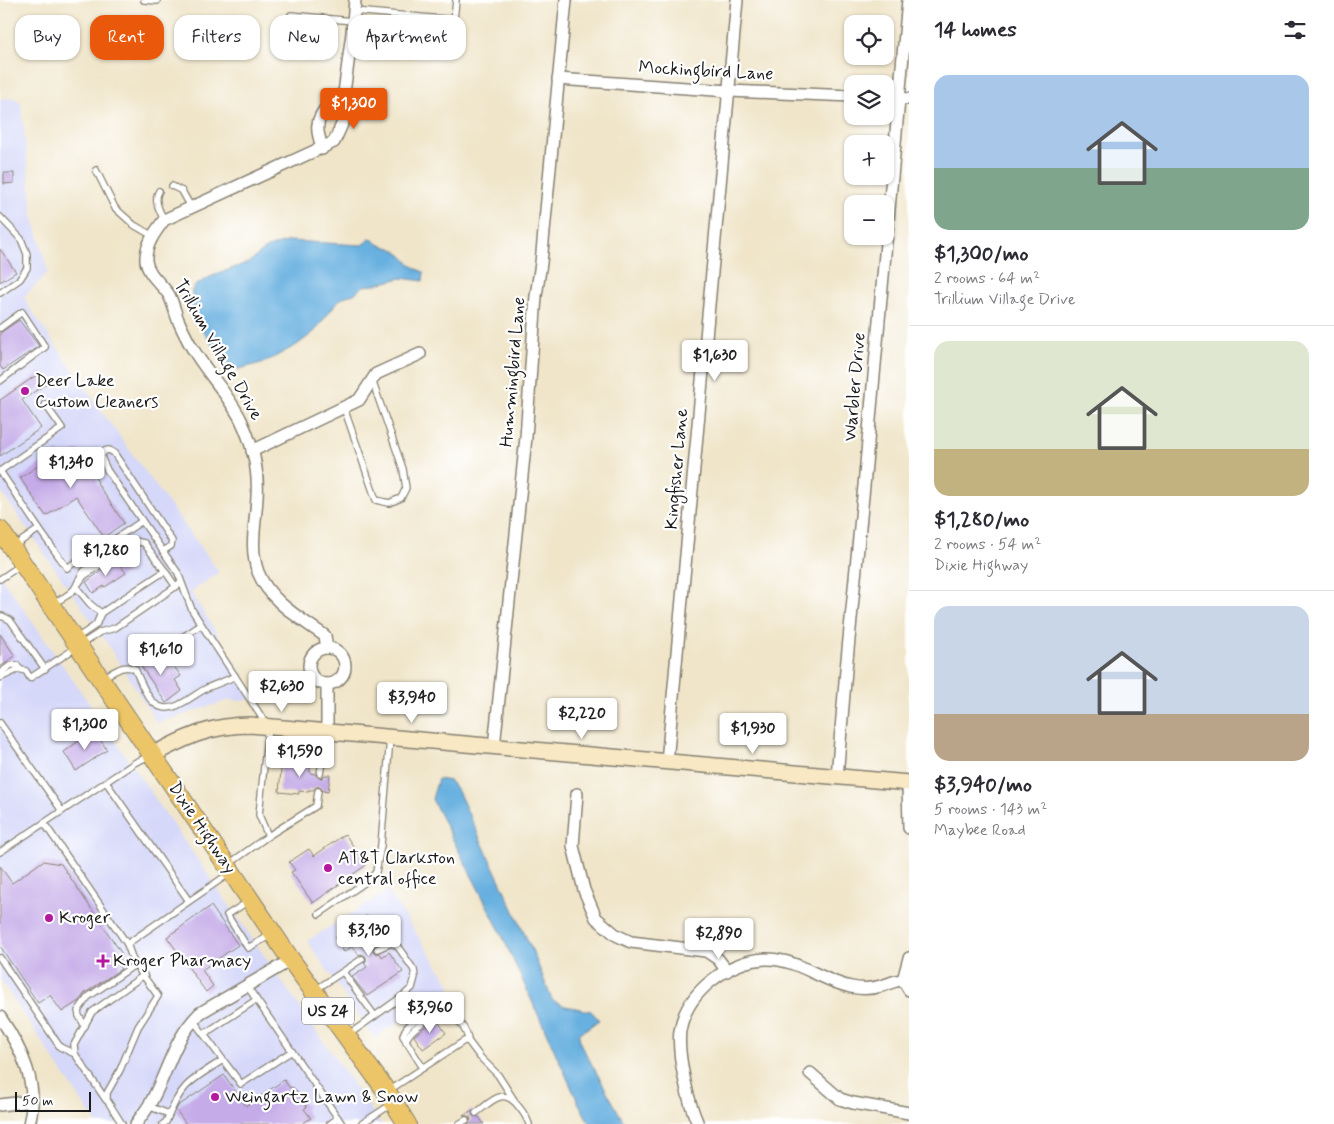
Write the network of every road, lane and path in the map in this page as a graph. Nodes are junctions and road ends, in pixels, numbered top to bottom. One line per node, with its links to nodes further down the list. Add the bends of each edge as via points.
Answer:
1 (144, 0): 6 (lane)
2 (456, 0): 7 (lane, via 454,20)
3 (566, 0): 9 (street, Hummingbird Lane)
4 (737, 0): 10 (street, Kingfisher Lane)
5 (908, 0): 13 (street, Warbler Drive)
6 (157, 1)
7 (354, 11): 8 (lane); 11 (street, Trillium Village Drive)
8 (291, 15)
9 (558, 79): 10 (street, Mockingbird Lane); 60 (street, Hummingbird Lane)
10 (728, 91): 12 (street, Mockingbird Lane); 62 (street, Kingfisher Lane)
11 (344, 92): 14 (street, Trillium Village Drive, via 347,113 334,142); 14 (street, via 331,101 320,120 317,130)
12 (844, 96)
13 (904, 99): 64 (street, Warbler Drive)
14 (322, 149): 18 (street, Trillium Village Drive)
15 (96, 170): 21 (lane, via 115,208)
16 (172, 186): 18 (lane, via 182,191)
17 (159, 192): 20 (lane, via 157,204)
18 (191, 207): 20 (street, Trillium Village Drive)
19 (0, 216): 22 (lane, via 21,240 27,254 27,268 20,279)
20 (164, 220): 21 (street, Trillium Village Drive)
21 (153, 236): 29 (street, Trillium Village Drive, via 148,244 146,261 149,269 169,296 196,353 240,418)
22 (0, 294)
23 (0, 328): 26 (lane, via 22,312 45,347)
24 (420, 354): 25 (street, via 376,374)
25 (372, 380): 28 (street, via 359,400); 28 (lane, via 403,469 406,488 402,498 389,503 376,500)
26 (0, 381)
27 (45, 404): 30 (lane, via 62,428)
28 (344, 408): 29 (street)
29 (252, 451): 45 (street, Trillium Village Drive, via 256,464 257,495 253,552 258,571 267,589 283,606 325,636)
30 (0, 471): 32 (lane)
31 (142, 520): 32 (lane, via 67,568); 34 (lane); 34 (lane, via 107,470 101,457 104,451 114,453 172,541 171,546)
32 (39, 529): 33 (lane)
33 (3, 537): 35 (main road, Dixie Highway / US 24)
34 (163, 551): 38 (lane, via 178,573)
35 (23, 564): 37 (lane); 40 (main road, Dixie Highway / US 24)
36 (165, 571): 38 (lane); 39 (lane, via 144,543 130,540 84,571); 41 (lane)
37 (0, 579)
38 (178, 585): 43 (lane); 44 (lane, via 115,628)
39 (76, 587): 40 (lane); 41 (lane)
40 (51, 604): 44 (main road, Dixie Highway / US 24)
41 (102, 613): 44 (lane, via 96,626)
42 (0, 617): 49 (lane, via 10,620)
43 (201, 625): 46 (lane); 52 (lane)
44 (77, 643): 49 (lane); 54 (main road, Dixie Highway / US 24)
45 (327, 648): 55 (street, via 314,653 309,666 314,678); 55 (street, Trillium Village Drive, via 340,653 345,666 340,679)
46 (152, 657)
47 (141, 665): 50 (lane)
48 (19, 669): 49 (lane, via 26,671 30,678); 51 (lane, via 17,665 11,666); 53 (lane)
49 (45, 669)
50 (135, 669): 52 (lane, via 149,696 162,708 178,705); 54 (lane, via 124,667)
51 (0, 673)
52 (235, 676): 57 (lane)
53 (0, 678)
54 (101, 679): 61 (main road, Dixie Highway / US 24)
55 (327, 684): 58 (street)
56 (0, 723): 69 (lane)
57 (268, 727): 58 (main road); 61 (main road, via 236,725 202,731); 72 (lane, via 259,815)
58 (327, 732): 59 (main road); 63 (lane)
59 (390, 738): 60 (main road); 77 (lane, via 376,872)
60 (494, 747): 62 (main road)
61 (152, 755): 65 (lane); 74 (main road, Dixie Highway / US 24)
62 (667, 762): 64 (main road)
63 (320, 774)
64 (837, 777): 66 (main road)
65 (106, 782): 69 (lane); 76 (lane)
66 (909, 783): 71 (street)
67 (318, 791): 72 (lane, via 316,806)
68 (577, 794): 86 (street, via 573,846 584,890 596,918 616,936 631,942 706,951 718,958)
69 (62, 811): 70 (lane)
70 (44, 823): 73 (lane); 79 (lane)
71 (909, 828)
72 (268, 836): 74 (lane)
73 (0, 852)
74 (229, 868): 75 (main road, Dixie Highway / US 24); 76 (lane)
75 (251, 900): 78 (main road, Dixie Highway / US 24); 78 (lane, via 227,915 248,948)
76 (189, 901): 79 (lane)
77 (319, 914)
78 (273, 933): 83 (main road, Dixie Highway / US 24)
79 (127, 944): 85 (lane)
80 (377, 949): 93 (lane, via 392,943 398,947 414,970 415,977 412,988)
81 (0, 958): 101 (lane, via 60,1047)
82 (909, 958): 89 (street)
83 (291, 960): 90 (street); 91 (main road, Dixie Highway / US 24)
84 (362, 960): 87 (lane)
85 (136, 964): 88 (lane); 96 (lane, via 88,997 78,1011)
86 (726, 971): 89 (street, via 748,961 767,959 795,964 851,987 868,989 895,980); 126 (street, via 696,997 684,1016 680,1030 682,1064)
87 (343, 972): 91 (lane); 93 (lane)
88 (144, 976): 96 (lane, via 92,1012); 106 (lane, via 158,996 138,1027)
89 (907, 982)
90 (247, 986): 92 (lane); 95 (street)
91 (314, 991): 98 (main road, Dixie Highway / US 24)
92 (256, 1000): 97 (lane); 100 (lane)
93 (375, 1016): 98 (lane)
94 (0, 1017): 108 (street, via 27,1066)
95 (193, 1020): 97 (lane); 110 (street, via 179,1039)
96 (85, 1026): 101 (lane, via 74,1045)
97 (204, 1034): 102 (lane)
98 (347, 1036): 105 (main road, Dixie Highway / US 24)
99 (468, 1041): 103 (lane); 103 (lane, via 454,1014 448,1010 431,1010 404,1030 403,1036); 107 (lane, via 498,1075)
100 (292, 1051): 102 (lane, via 241,1084); 114 (lane)
101 (75, 1054): 106 (lane)
102 (223, 1060): 113 (lane, via 188,1082)
103 (423, 1068): 105 (lane)
104 (810, 1073): 112 (street, via 840,1098 853,1104)
105 (391, 1097): 122 (lane); 123 (main road, Dixie Highway / US 24)
106 (106, 1100): 117 (lane)
107 (514, 1100): 111 (lane, via 498,1097); 125 (lane)
108 (32, 1101): 109 (street); 116 (street)
109 (0, 1105)
110 (148, 1106): 113 (lane); 118 (street)
111 (476, 1113)
112 (909, 1113)
113 (169, 1114): 119 (lane)
114 (338, 1118): 120 (lane); 121 (lane)
115 (466, 1120): 124 (lane)
116 (29, 1124)
117 (122, 1124)
118 (136, 1124)
119 (163, 1124)
120 (330, 1124)
121 (342, 1124)
122 (361, 1124)
123 (407, 1124)
124 (459, 1124)
125 (529, 1124)
126 (698, 1124)

